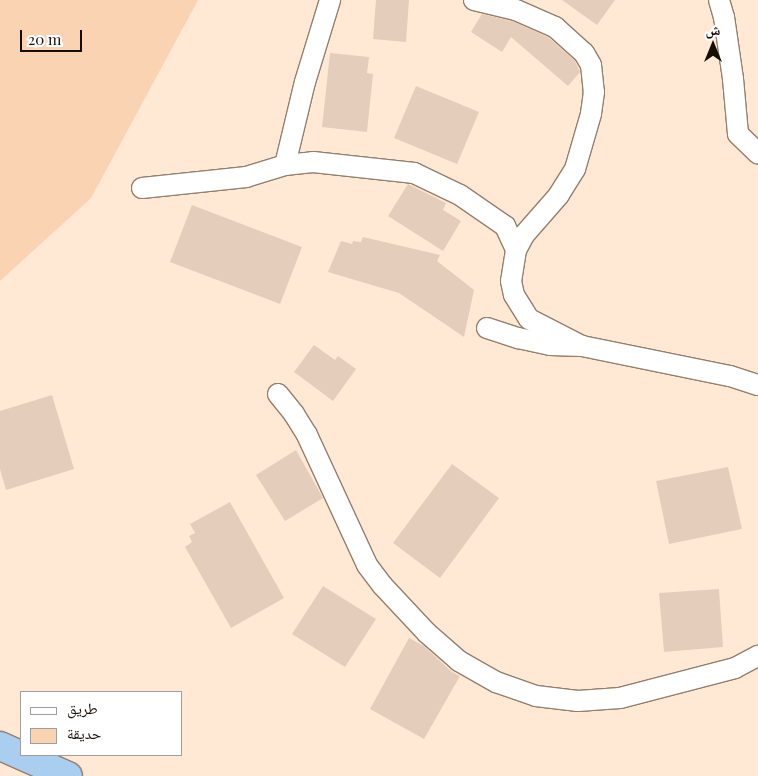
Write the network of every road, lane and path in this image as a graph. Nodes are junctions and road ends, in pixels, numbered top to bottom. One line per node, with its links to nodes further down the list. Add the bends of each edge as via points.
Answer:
1 (330, 0): 5 (street, via 305,82)
2 (474, 0): 7 (street, via 516,10 554,27 584,53 594,78 591,114 575,169 560,195)
3 (719, 0): 4 (street, via 733,79 738,134)
4 (758, 153)
5 (285, 165): 6 (street, via 246,177); 7 (street, via 313,162 414,173 460,194 505,226)
6 (142, 188)
7 (516, 250): 9 (street, via 511,281 520,306 529,319)
8 (487, 328): 9 (street, via 542,343)
9 (582, 346): 10 (street, via 730,376)
10 (758, 385)
11 (278, 394): 12 (street, via 307,435 367,565 427,633 459,661 496,682 536,696 578,701 620,698 735,668)
12 (758, 656)
13 (0, 746): 14 (highway)
14 (20, 755)
15 (23, 756): 16 (highway)
16 (68, 776)

